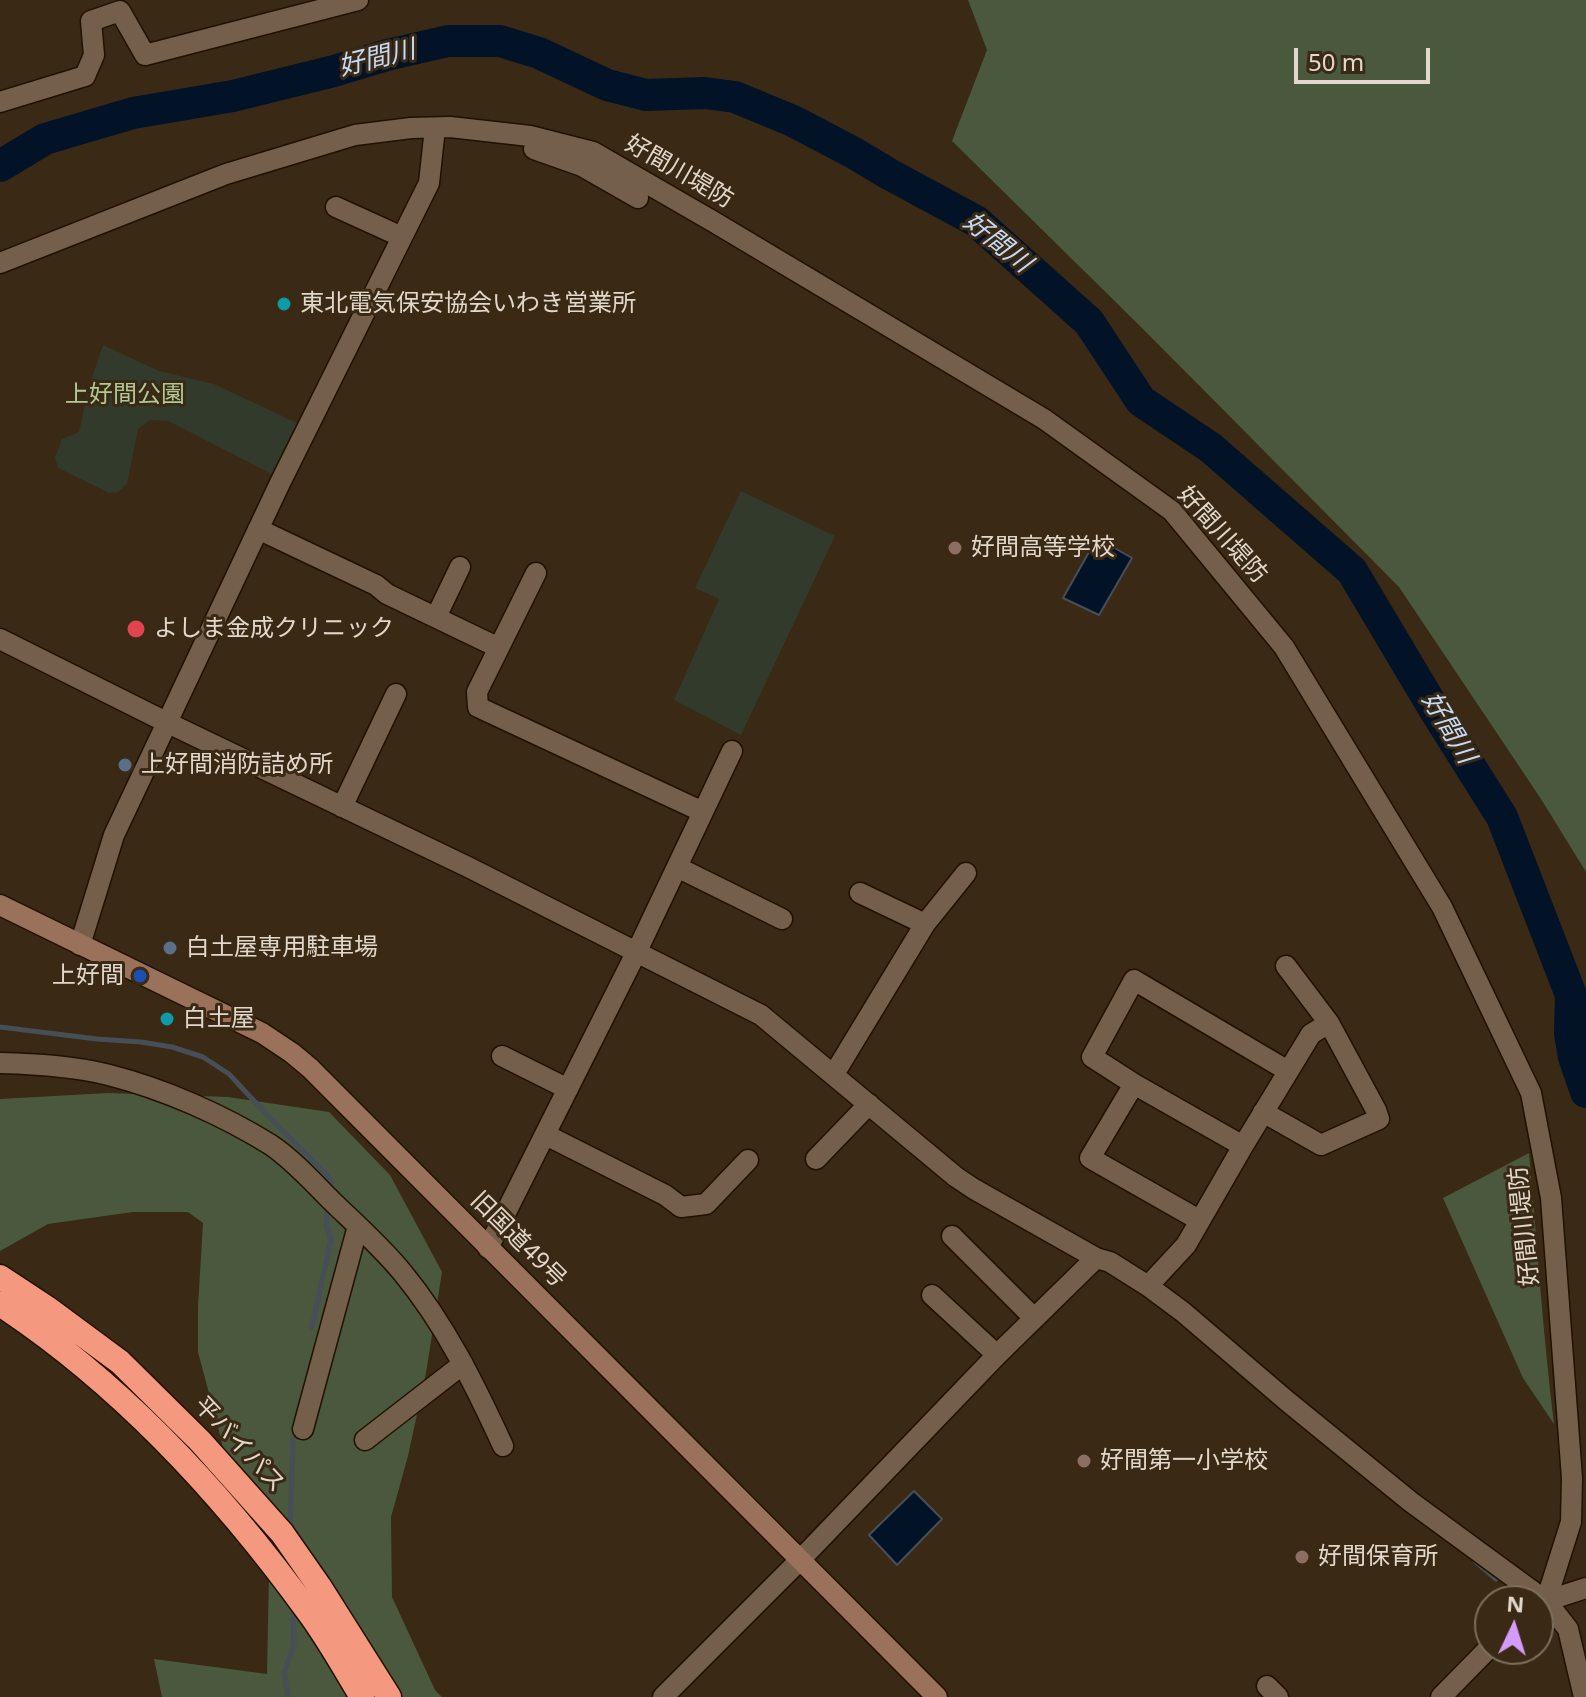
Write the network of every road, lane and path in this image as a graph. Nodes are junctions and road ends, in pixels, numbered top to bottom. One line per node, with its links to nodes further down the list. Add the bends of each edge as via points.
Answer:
1 (358, 0): 2 (street, via 145,55 120,11 91,21 94,55 85,76)
2 (0, 102)
3 (435, 128): 4 (street, 好間川堤防); 7 (street, via 429,183); 8 (street, 好間川堤防, via 355,135 240,170)
4 (494, 132): 5 (street, via 582,166); 59 (street, 好間川堤防, via 593,152 1044,419 1172,511 1284,647 1442,907 1531,1093 1551,1198 1572,1478 1571,1522)
5 (638, 198)
6 (336, 207): 7 (street)
7 (402, 237): 9 (street)
8 (0, 263)
9 (258, 529): 12 (street); 16 (street)
10 (460, 567): 12 (street)
11 (536, 573): 19 (street, via 477,692 478,707)
12 (436, 617): 14 (street)
13 (0, 639): 16 (street)
14 (493, 645)
15 (396, 694): 18 (street)
16 (166, 722): 18 (street); 26 (street, via 114,835)
17 (732, 751): 19 (street)
18 (342, 807): 27 (street)
19 (703, 812): 20 (street)
20 (677, 867): 24 (street); 27 (street)
21 (966, 873): 25 (street)
22 (860, 893): 25 (street)
23 (0, 905): 26 (street, 旧国道49号)
24 (782, 919)
25 (925, 924): 32 (street)
26 (80, 945): 45 (street, 旧国道49号, via 262,1033 292,1053)
27 (637, 951): 32 (street, via 761,1015); 35 (street)
28 (1286, 966): 29 (street)
29 (1329, 1023): 33 (street, via 1311,1034); 37 (street, via 1379,1119 1321,1145)
30 (502, 1056): 35 (street)
31 (0, 1063): 43 (street, via 109,1075 193,1103 272,1146)
32 (836, 1070): 36 (street)
33 (1288, 1071): 34 (street, via 1134,980 1092,1057); 37 (street)
34 (1134, 1084): 39 (street); 42 (street, via 1090,1158)
35 (568, 1089): 38 (street)
36 (869, 1104): 40 (street); 46 (street, via 965,1183)
37 (1263, 1112): 39 (street)
38 (546, 1135): 41 (street, via 681,1207 706,1204); 45 (street)
39 (1243, 1146): 42 (street)
40 (816, 1159)
41 (748, 1160)
42 (1199, 1220): 48 (street, via 1186,1245)
43 (358, 1226): 53 (street, via 401,1270); 54 (street)
44 (952, 1236): 51 (street)
45 (488, 1248): 57 (street, 旧国道49号)
46 (1096, 1258): 48 (street); 51 (street)
47 (0, 1277): 65 (highway, 平バイパス, via 120,1362 200,1441 282,1533)
48 (1148, 1286): 58 (street, via 1411,1502)
49 (932, 1295): 52 (street)
50 (0, 1304): 64 (highway, 平バイパス, via 126,1401 211,1489 304,1606)
51 (1034, 1318): 52 (street)
52 (997, 1355): 57 (street)
53 (463, 1364): 55 (street); 56 (street)
54 (303, 1429)
55 (365, 1440)
56 (503, 1446)
57 (801, 1559): 66 (street); 67 (street, 旧国道49号)
58 (1528, 1585)
59 (1554, 1586)
60 (1586, 1588): 61 (street)
61 (1554, 1600)
62 (1554, 1607): 69 (street, via 1568,1629)
63 (1474, 1663): 68 (street)
64 (362, 1697)
65 (389, 1697)
66 (663, 1697)
67 (937, 1697)
68 (1441, 1697)
69 (1584, 1697)

